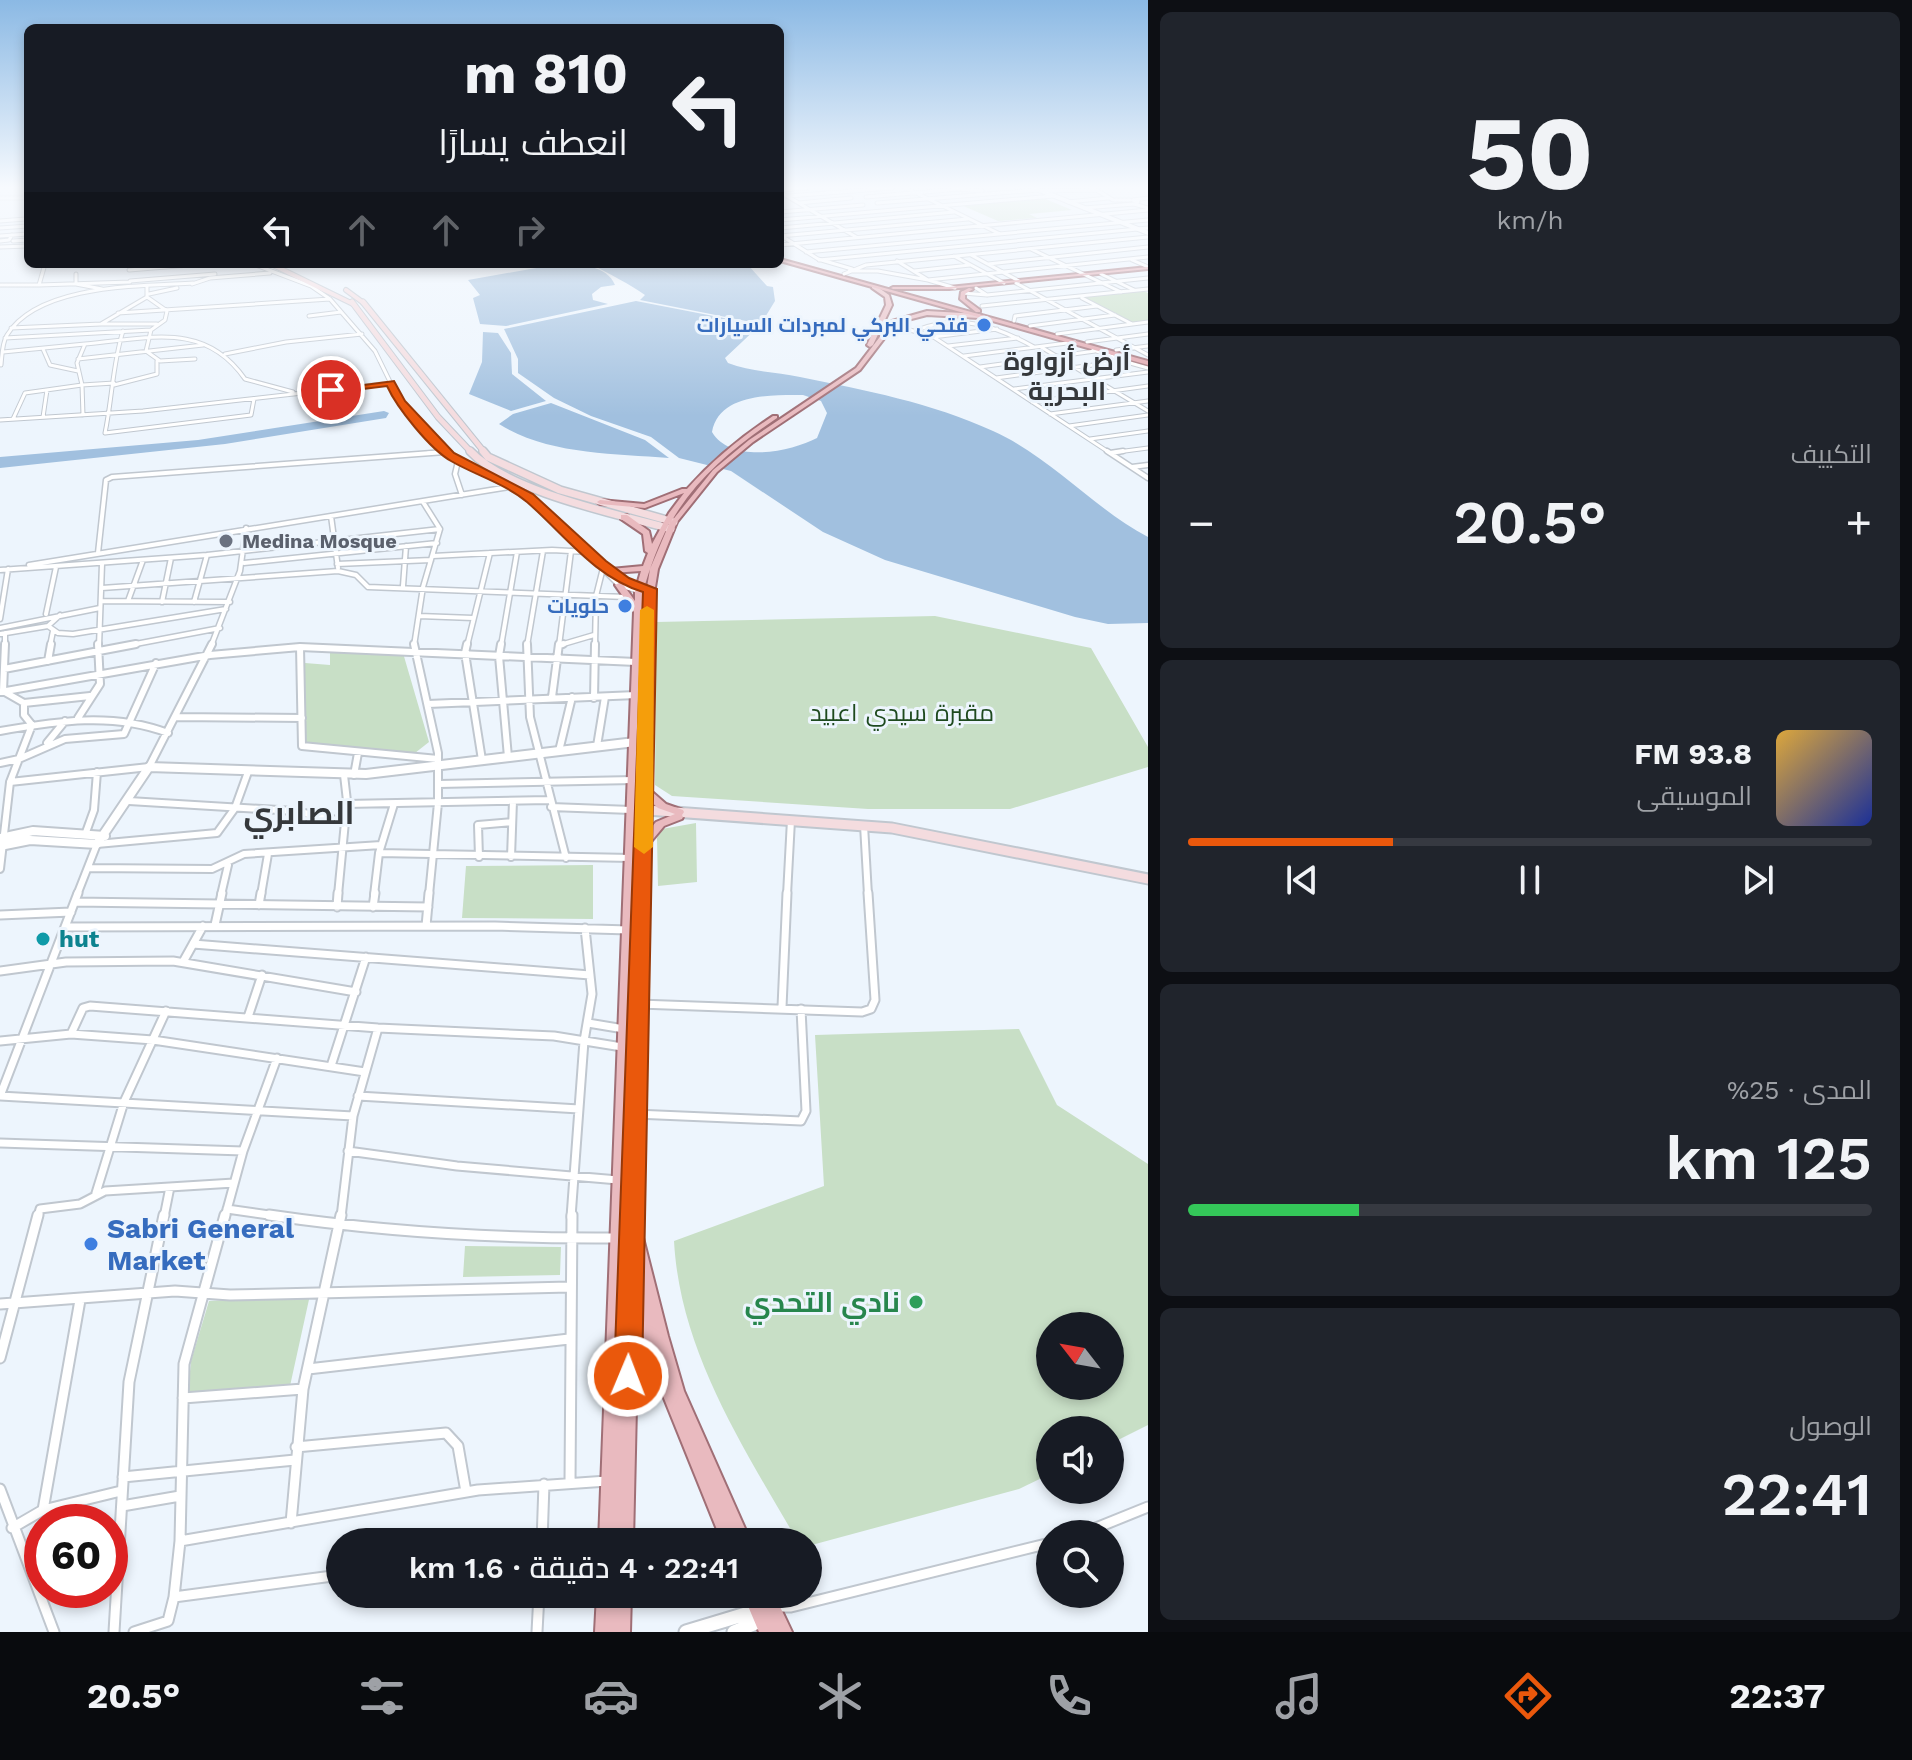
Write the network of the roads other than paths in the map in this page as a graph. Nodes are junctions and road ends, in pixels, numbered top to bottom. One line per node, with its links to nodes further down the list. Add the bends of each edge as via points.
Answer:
1 (800, 264): 44 (highway)
2 (812, 264): 16 (highway)
3 (830, 264): 16 (street)
4 (886, 264): 16 (street)
5 (902, 264): 17 (street)
6 (988, 264): 20 (street)
7 (1072, 264): 9 (street)
8 (970, 265): 17 (street); 24 (street)
9 (1064, 265): 20 (street); 27 (street)
10 (44, 268): 40 (street)
11 (162, 268): 31 (street, via 129,270)
12 (264, 268): 19 (street)
13 (280, 268): 85 (main road, via 343,295)
14 (294, 268): 26 (main road)
15 (1148, 268): 25 (highway); 27 (highway)
16 (848, 271): 21 (street); 45 (highway)
17 (913, 271): 21 (street); 30 (street)
18 (108, 272): 32 (street)
19 (274, 272): 23 (street); 60 (street)
20 (1002, 272): 24 (street); 33 (street)
21 (891, 273): 30 (street)
22 (76, 274): 38 (street)
23 (257, 274): 28 (street); 31 (street)
24 (987, 274): 30 (street); 36 (street)
25 (1101, 274): 27 (highway); 34 (street)
26 (312, 275)
27 (1083, 275): 33 (highway); 37 (street)
28 (210, 278): 31 (street); 35 (street)
29 (1148, 278): 34 (street)
30 (928, 280): 46 (street)
31 (130, 281): 32 (street)
32 (107, 282): 38 (street)
33 (1018, 282): 36 (highway); 47 (highway); 51 (street)
34 (1115, 282): 37 (street); 52 (street)
35 (193, 283): 43 (street); 57 (street)
36 (1004, 283): 46 (highway)
37 (1102, 283): 51 (street); 54 (street)
38 (76, 284): 40 (street); 49 (street)
39 (25, 285): 40 (street); 41 (street); 53 (street)
40 (39, 285)
41 (0, 286)
42 (339, 286): 84 (main road, via 364,303)
43 (147, 287): 49 (street); 57 (street)
44 (874, 287): 61 (highway); 65 (main road)
45 (893, 288): 48 (highway); 58 (highway)
46 (952, 288): 48 (highway); 55 (highway)
47 (976, 288): 55 (highway); 56 (street)
48 (918, 289): 63 (highway)
49 (109, 290): 87 (street, via 37,307)
50 (1147, 290): 52 (street)
51 (1030, 291): 56 (street); 62 (street)
52 (1134, 291): 54 (street)
53 (18, 292)
54 (1121, 292): 59 (street)
55 (963, 293): 56 (street); 63 (highway)
56 (987, 295)
57 (148, 296): 67 (street); 71 (street)
58 (924, 296): 61 (highway); 70 (highway)
59 (1080, 297): 62 (street); 64 (street)
60 (330, 299): 67 (street); 68 (street)
61 (916, 300): 70 (highway)
62 (1046, 300): 66 (street); 70 (street)
63 (963, 302): 70 (highway)
64 (1097, 306): 66 (street); 72 (street)
65 (894, 310): 69 (main road); 137 (main road, via 862,357)
66 (1061, 310): 75 (street); 76 (street, via 1015,316)
67 (167, 311): 71 (street); 81 (street)
68 (341, 312): 73 (street); 88 (street)
69 (908, 312): 70 (main road); 77 (main road)
70 (981, 312): 76 (highway); 106 (highway)
71 (118, 313): 80 (street)
72 (1115, 315): 75 (street); 83 (street)
73 (309, 316)
74 (943, 317): 79 (street)
75 (1080, 320): 86 (street); 91 (street)
76 (1014, 321): 86 (highway)
77 (894, 322): 89 (street); 93 (main road)
78 (1148, 322): 83 (street)
79 (951, 323): 82 (street); 90 (street, via 976,321)
80 (101, 324): 81 (street); 87 (street)
81 (157, 324): 92 (street)
82 (935, 324): 95 (street); 99 (street)
83 (1132, 324): 91 (street)
84 (381, 325): 85 (street); 172 (main road, via 481,451 535,480)
85 (371, 326): 88 (street); 174 (main road, via 465,449 496,472)
86 (1030, 326): 97 (highway)
87 (11, 328): 102 (street)
88 (356, 328): 96 (street)
89 (906, 329): 93 (street); 95 (street)
90 (1002, 329): 99 (street); 103 (street)
91 (1097, 329): 97 (street); 104 (street)
92 (151, 330): 94 (street); 100 (street)
93 (886, 330): 137 (main road, via 870,357)
94 (123, 331): 102 (street); 105 (street)
95 (918, 331): 101 (street)
96 (362, 334): 123 (street); 138 (street)
97 (1057, 334): 108 (highway)
98 (1148, 334): 104 (street)
99 (949, 335): 101 (street)
100 (150, 337): 105 (street); 110 (street, via 189,337); 118 (street)
101 (933, 337): 111 (street)
102 (5, 338): 120 (street)
103 (1018, 338): 111 (street); 113 (street)
104 (1115, 338): 108 (street); 115 (street)
105 (120, 339): 109 (street); 122 (street)
106 (1075, 342): 107 (street); 108 (highway)
107 (1065, 343): 114 (street); 121 (street)
108 (1085, 343): 117 (highway); 119 (street); 130 (highway)
109 (85, 344): 116 (street); 126 (street)
110 (203, 345): 118 (street); 123 (street)
111 (948, 346): 124 (street)
112 (1148, 346): 115 (street)
113 (1034, 347): 114 (street); 124 (street)
114 (1041, 347): 125 (street)
115 (1133, 348): 117 (street); 130 (street)
116 (43, 349): 120 (street); 134 (street, via 50,365)
117 (1116, 350): 130 (highway)
118 (146, 351): 122 (street); 128 (street)
119 (1095, 351): 121 (street); 129 (street)
120 (3, 352): 131 (street)
121 (1084, 353): 125 (street)
122 (115, 354): 126 (street); 139 (street)
123 (225, 354): 145 (street, via 245,379)
124 (964, 356): 132 (street)
125 (1058, 357): 132 (street); 133 (street)
126 (78, 359): 134 (street)
127 (195, 359): 128 (street)
128 (157, 361): 139 (street, via 157,374)
129 (1126, 361): 130 (street); 133 (street)
130 (1148, 364): 136 (street)
131 (1, 365)
132 (980, 367): 135 (street)
133 (1075, 367): 135 (street); 136 (street)
134 (78, 371): 140 (street)
135 (996, 378): 142 (street)
136 (1094, 379): 142 (street); 144 (street)
137 (838, 380): 166 (main road, via 732,445)
138 (391, 383): 145 (street); 161 (street, via 400,402)
139 (114, 384): 140 (street); 151 (street)
140 (82, 385): 143 (street); 153 (street)
141 (1148, 386): 144 (street)
142 (1014, 389): 148 (street)
143 (47, 390): 154 (street); 155 (street, via 25,393)
144 (1115, 391): 148 (street); 149 (street)
145 (301, 393): 146 (street)
146 (254, 399): 151 (street); 151 (street, via 251,415 123,432 104,432)
147 (1148, 401): 149 (street)
148 (1032, 402): 152 (street)
149 (1134, 402): 150 (street); 152 (street)
150 (1148, 413): 157 (street)
151 (109, 414): 153 (street)
152 (1050, 414): 157 (street)
153 (83, 415): 154 (street)
154 (43, 417): 155 (street)
155 (13, 419): 156 (street)
156 (0, 420)
157 (1069, 426): 159 (street)
158 (1148, 431): 159 (street)
159 (1090, 439): 162 (street)
160 (1148, 448): 162 (street)
161 (445, 452): 163 (street); 184 (street, via 112,477 106,480)
162 (1110, 453): 165 (street)
163 (458, 461): 169 (street); 170 (street, via 455,474)
164 (1148, 465): 165 (street)
165 (1132, 467): 167 (street)
166 (710, 471): 168 (main road); 175 (main road)
167 (1148, 478)
168 (693, 485): 172 (main road, via 654,504); 175 (main road)
169 (509, 487): 170 (street); 186 (street, via 538,503)
170 (462, 495): 171 (street)
171 (423, 502): 173 (street); 177 (street)
172 (600, 502): 175 (main road)
173 (331, 516): 176 (street); 178 (street)
174 (624, 517): 175 (main road); 195 (main road, via 646,533)
175 (668, 524): 195 (main road); 212 (main road)
176 (246, 528): 181 (street); 184 (street)
177 (440, 529): 178 (street); 179 (street)
178 (335, 539): 181 (street); 187 (street)
179 (437, 543): 180 (street); 191 (street)
180 (406, 546): 187 (street); 193 (street)
181 (247, 551): 189 (street); 194 (street)
182 (543, 551): 183 (street); 185 (street); 215 (street)
183 (571, 551): 186 (street); 216 (street)
184 (98, 552): 196 (street); 198 (street)
185 (517, 552): 188 (street); 214 (street)
186 (589, 552): 200 (street)
187 (336, 553): 194 (street); 197 (street)
188 (490, 553): 191 (street); 213 (street)
189 (207, 555): 190 (street); 205 (street)
190 (171, 558): 192 (street); 206 (street)
191 (432, 558): 193 (street); 210 (street)
192 (143, 560): 196 (street); 209 (street)
193 (405, 561): 197 (street); 208 (street)
194 (244, 563): 204 (street)
195 (647, 563): 200 (main road); 212 (main road)
196 (99, 564): 199 (street); 211 (street)
197 (337, 564): 203 (street)
198 (29, 565): 199 (street); 201 (street)
199 (56, 567): 226 (street)
200 (605, 568): 207 (street); 212 (street); 217 (street)
201 (8, 569): 202 (street); 230 (street)
202 (0, 570)
203 (338, 571): 204 (street); 208 (street, via 356,575 365,587)
204 (240, 579): 205 (street); 222 (street)
205 (201, 581): 206 (street); 221 (street)
206 (164, 583): 209 (street); 220 (street)
207 (619, 585): 212 (street); 218 (main road)
208 (403, 586): 210 (street)
209 (134, 587): 211 (street); 219 (street)
210 (423, 587): 213 (street); 228 (street)
211 (102, 588): 223 (street)
212 (645, 591): 225 (main road); 294 (main road)
213 (479, 592): 214 (street); 229 (street)
214 (508, 593): 215 (street); 243 (street)
215 (534, 594): 216 (street); 244 (street)
216 (566, 594): 217 (street); 236 (street)
217 (596, 596): 218 (street); 235 (street)
218 (626, 597): 225 (main road)
219 (128, 601): 220 (street); 223 (street)
220 (162, 602): 221 (street)
221 (194, 602): 222 (street)
222 (230, 602): 224 (street)
223 (101, 604): 227 (street); 234 (street)
224 (226, 609): 231 (street); 234 (street)
225 (637, 610): 248 (main road)
226 (46, 614): 227 (street); 233 (street)
227 (60, 615): 232 (street)
228 (419, 616): 229 (street); 239 (street)
229 (473, 618): 241 (street)
230 (0, 619)
231 (220, 628): 240 (street); 242 (street)
232 (50, 629): 233 (street); 234 (street, via 64,634); 247 (street)
233 (2, 631): 238 (street)
234 (98, 631): 240 (street)
235 (594, 635): 236 (street); 246 (street)
236 (560, 645): 245 (street)
237 (300, 647): 239 (street); 242 (street); 266 (street)
238 (2, 650): 250 (street)
239 (413, 651): 241 (street); 263 (street)
240 (98, 652): 247 (street); 251 (street)
241 (465, 653): 243 (street); 261 (street)
242 (210, 655): 249 (street); 264 (street)
243 (499, 656): 244 (street); 260 (street)
244 (528, 657): 245 (street); 258 (street)
245 (558, 659): 246 (street); 255 (street)
246 (592, 660): 248 (street); 259 (street)
247 (48, 661): 250 (street)
248 (636, 662): 253 (main road)
249 (157, 663): 251 (street); 267 (street)
250 (2, 669): 252 (street)
251 (101, 673): 252 (street); 254 (street, via 99,688)
252 (2, 691): 262 (street)
253 (636, 695): 257 (street); 272 (main road)
254 (90, 696): 262 (street); 265 (street)
255 (552, 697): 256 (street); 258 (street)
256 (572, 697): 259 (street); 275 (street)
257 (605, 697): 259 (street); 274 (street)
258 (527, 698): 260 (street); 277 (street)
259 (594, 698)
260 (500, 700): 261 (street); 278 (street)
261 (471, 702): 263 (street); 280 (street)
262 (24, 703): 269 (street, via 24,715)
263 (428, 704): 281 (street)
264 (175, 717): 266 (street); 271 (street)
265 (78, 718): 267 (street); 268 (street)
266 (302, 718): 276 (street, via 302,746)
267 (132, 719): 271 (street); 273 (street, via 128,731 118,737)
268 (65, 721): 269 (street); 273 (street)
269 (32, 725): 270 (street); 279 (street)
270 (0, 731)
271 (168, 733): 283 (street)
272 (635, 742): 274 (street); 291 (main road)
273 (45, 745): 279 (street)
274 (597, 746): 275 (street)
275 (559, 751): 277 (street)
276 (358, 753): 281 (street); 289 (street)
277 (538, 753): 278 (street); 290 (street)
278 (508, 757): 280 (street)
279 (19, 759): 282 (street); 284 (street)
280 (482, 760): 281 (street)
281 (438, 762): 289 (street); 293 (street)
282 (0, 763)
283 (149, 767): 285 (street); 286 (street); 296 (street)
284 (12, 771): 287 (street); 292 (street)
285 (97, 772): 292 (street); 309 (street, via 94,810)
286 (248, 772): 288 (street); 302 (street)
287 (0, 774)
288 (344, 775): 289 (street); 300 (street)
289 (354, 775)
290 (543, 780): 291 (street); 293 (street); 299 (street)
291 (634, 780): 303 (main road)
292 (10, 782): 295 (street)
293 (439, 784): 298 (street)
294 (644, 789): 303 (main road); 304 (main road)
295 (4, 796): 311 (street)
296 (129, 801): 302 (street); 310 (street)
297 (513, 801): 298 (street); 299 (street); 307 (street)
298 (438, 803): 301 (street); 318 (street)
299 (550, 803): 303 (street); 321 (street)
300 (346, 804): 301 (street); 306 (street)
301 (394, 804): 316 (street)
302 (235, 808): 306 (street, via 295,811); 312 (street, via 212,835)
303 (635, 812): 304 (main road); 313 (main road); 322 (main road)
304 (679, 814): 305 (main road); 313 (main road, via 655,828)
305 (791, 820): 308 (main road); 350 (street)
306 (345, 822): 315 (street)
307 (512, 822): 319 (street, via 478,825); 320 (street)
308 (864, 825): 326 (main road); 351 (street, via 873,1006 862,1012)
309 (85, 835): 310 (street); 311 (street, via 33,831)
310 (105, 836): 312 (street); 314 (street)
311 (2, 841): 314 (street); 325 (street)
312 (119, 841): 314 (street)
313 (644, 843): 349 (main road)
314 (97, 844): 324 (street)
315 (341, 845): 316 (street); 317 (street); 330 (street)
316 (380, 849): 318 (street); 331 (street)
317 (268, 854): 323 (street, via 241,854); 329 (street)
318 (433, 857): 319 (street); 332 (street)
319 (479, 857): 320 (street)
320 (511, 857): 321 (street)
321 (566, 858): 322 (street)
322 (632, 858): 340 (main road)
323 (228, 865): 324 (street); 328 (street)
324 (88, 868): 327 (street)
325 (0, 869)
326 (1148, 879)
327 (75, 902): 328 (street); 333 (street)
328 (222, 904): 329 (street); 335 (street)
329 (259, 905): 330 (street)
330 (337, 907): 331 (street)
331 (373, 907): 332 (street)
332 (428, 907): 337 (street)
333 (71, 912): 334 (street); 338 (street)
334 (0, 915)
335 (215, 925): 336 (street); 337 (street)
336 (203, 926): 338 (street); 341 (street)
337 (426, 926): 339 (street)
338 (65, 927): 344 (street)
339 (585, 928): 340 (street); 347 (street)
340 (630, 930): 357 (main road)
341 (193, 944): 342 (street); 343 (street)
342 (366, 957): 347 (street); 348 (street)
343 (183, 962): 344 (street); 346 (street)
344 (49, 963): 345 (street); 359 (street)
345 (0, 971)
346 (262, 975): 348 (street); 353 (street)
347 (590, 975): 354 (street)
348 (356, 992): 355 (street)
349 (639, 1004): 350 (street); 372 (main road)
350 (782, 1007): 351 (street)
351 (801, 1009): 372 (street, via 806,1111 801,1121)
352 (166, 1011): 353 (street); 358 (street, via 85,1006); 360 (street)
353 (248, 1017): 355 (street)
354 (588, 1023): 357 (street); 362 (street)
355 (345, 1026): 356 (street); 365 (street)
356 (378, 1028): 362 (street); 366 (street)
357 (627, 1029): 363 (main road)
358 (71, 1034): 359 (street); 360 (street)
359 (21, 1039): 361 (street); 367 (street)
360 (153, 1040): 364 (street); 369 (street)
361 (0, 1041)
362 (584, 1041): 363 (street); 370 (street)
363 (626, 1047): 379 (main road)
364 (277, 1058): 365 (street); 371 (street)
365 (331, 1066): 366 (street)
366 (365, 1072): 368 (street)
367 (0, 1096): 369 (street)
368 (358, 1096): 370 (street); 373 (street)
369 (124, 1102): 371 (street); 375 (street)
370 (579, 1109): 378 (street)
371 (259, 1110): 373 (street); 376 (street)
372 (635, 1114): 385 (main road)
373 (353, 1116): 377 (street)
374 (0, 1143): 375 (street)
375 (111, 1146): 376 (street); 382 (street)
376 (243, 1151): 380 (street)
377 (348, 1151): 378 (street); 384 (street)
378 (574, 1176): 379 (street); 386 (street)
379 (621, 1180): 385 (main road)
380 (234, 1183): 381 (street); 383 (street)
381 (170, 1187): 382 (street); 390 (street)
382 (96, 1193): 394 (street, via 85,1202 37,1212)
383 (227, 1209): 384 (street); 391 (street)
384 (340, 1225): 386 (street); 389 (street)
385 (624, 1226): 386 (street); 387 (main road); 404 (main road); 424 (main road, via 677,1392)
386 (570, 1238): 388 (street)
387 (630, 1260): 422 (main road); 423 (main road, via 661,1371)
388 (569, 1287): 389 (street); 395 (street)
389 (326, 1290): 391 (street); 397 (street)
390 (147, 1292): 391 (street); 392 (street); 403 (street, via 129,1382)
391 (204, 1294): 399 (street, via 184,1364)
392 (80, 1300): 394 (street); 411 (street)
393 (0, 1304): 394 (street)
394 (15, 1304): 396 (street)
395 (569, 1339): 397 (street); 405 (street)
396 (0, 1358)
397 (308, 1369): 398 (street)
398 (303, 1389): 399 (street); 400 (street)
399 (183, 1398): 402 (street)
400 (296, 1447): 401 (street); 409 (street, via 446,1433 458,1446)
401 (295, 1460): 402 (street); 418 (street)
402 (182, 1470): 403 (street); 410 (street)
403 (123, 1477): 408 (street)
404 (610, 1481): 405 (street); 421 (main road)
405 (570, 1482): 406 (street)
406 (544, 1484): 409 (street); 420 (street)
407 (0, 1489): 419 (street)
408 (121, 1491): 412 (street); 413 (street)
409 (466, 1492): 418 (street)
410 (180, 1496): 414 (street); 425 (street)
411 (44, 1504)
412 (68, 1504)
413 (122, 1504)
414 (128, 1505)
415 (1148, 1507): 416 (street)
416 (1116, 1520)
417 (24, 1521): 419 (street)
418 (291, 1523): 425 (street)
419 (12, 1528): 435 (street)
420 (542, 1528)
421 (608, 1528)
422 (624, 1528)
423 (725, 1528)
424 (736, 1528)
425 (180, 1541): 428 (street)
426 (1036, 1547): 433 (street)
427 (326, 1577): 428 (street)
428 (174, 1597): 434 (street)
429 (116, 1608): 436 (street)
430 (538, 1608): 438 (street)
431 (605, 1608): 439 (main road)
432 (622, 1608): 440 (main road)
433 (770, 1613): 441 (street); 442 (street)
434 (167, 1626): 437 (street)
435 (54, 1632)
436 (114, 1632)
437 (134, 1632)
438 (537, 1632)
439 (604, 1632)
440 (621, 1632)
441 (686, 1632)
442 (734, 1632)

